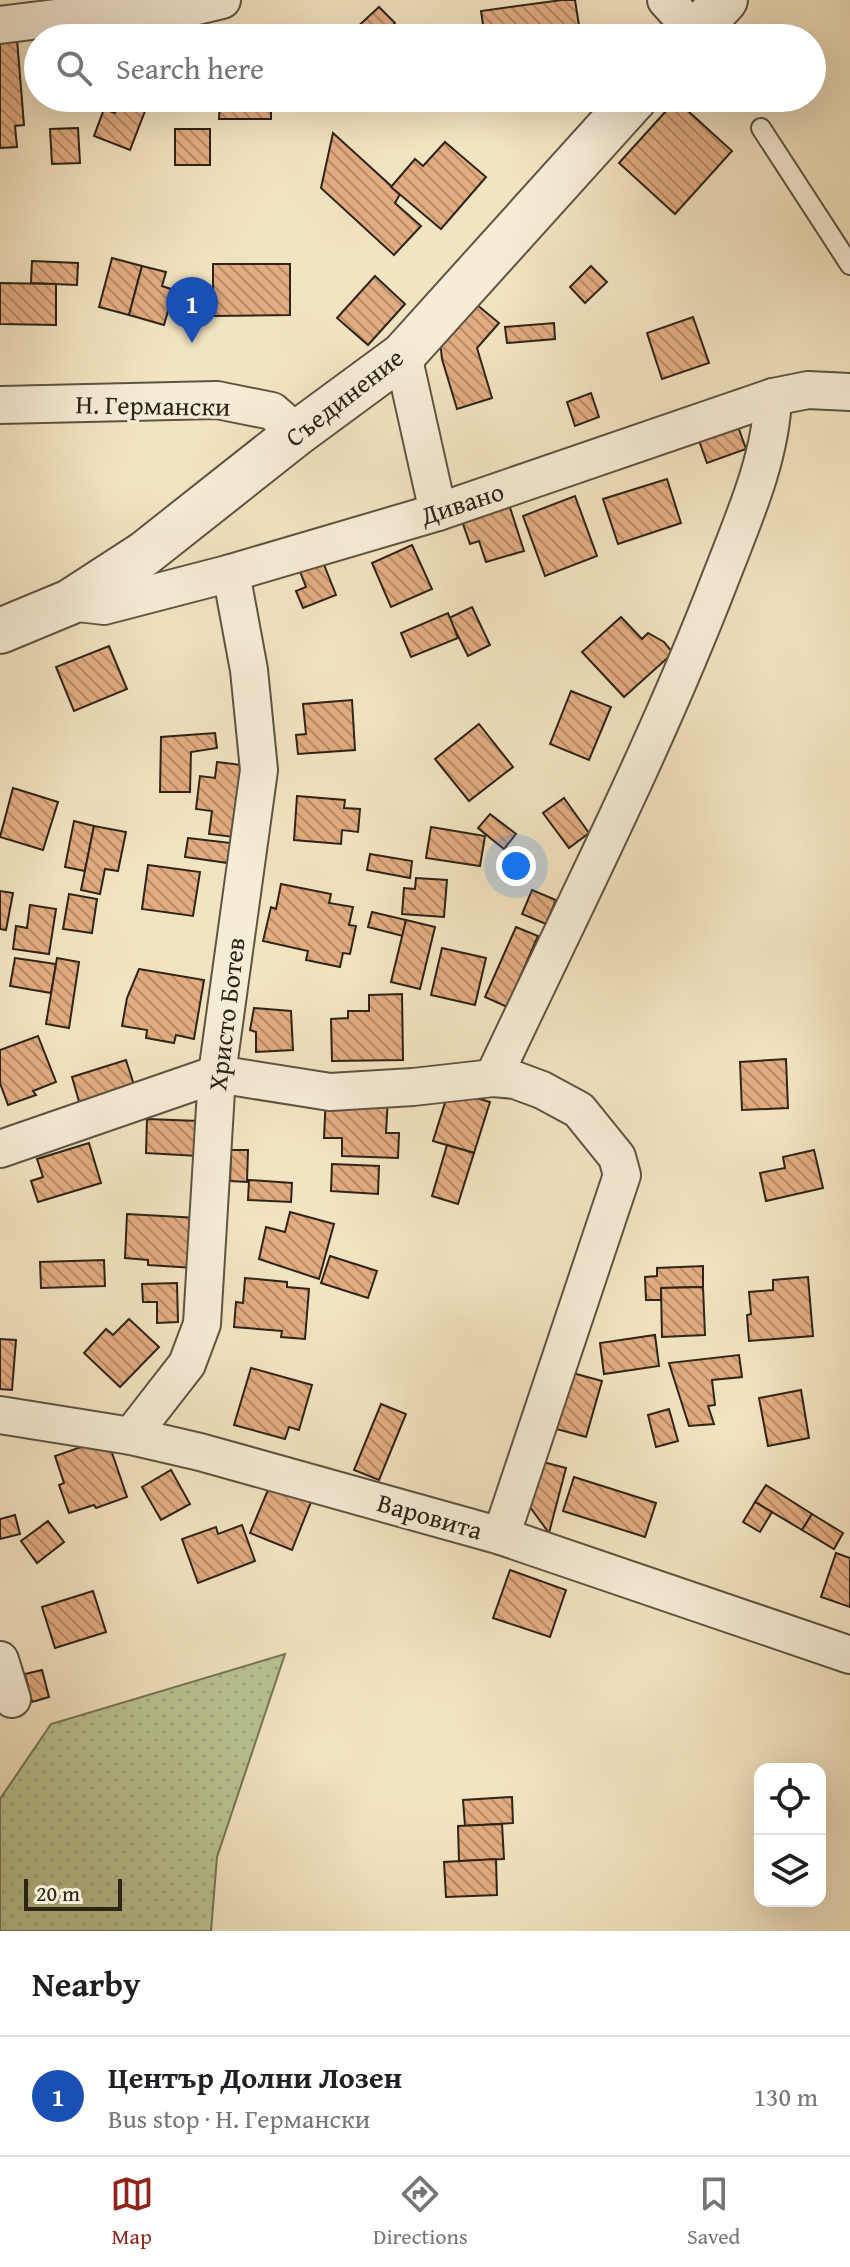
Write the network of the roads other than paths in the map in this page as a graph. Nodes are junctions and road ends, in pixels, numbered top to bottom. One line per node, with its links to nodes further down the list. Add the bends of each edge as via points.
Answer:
1 (222, 0): 4 (street, via 176,11)
2 (666, 0): 5 (street)
3 (725, 0): 6 (street)
4 (93, 6): 7 (street)
5 (684, 24)
6 (702, 24)
7 (0, 25)
8 (622, 112): 11 (street, Съединение)
9 (761, 128): 10 (lane)
10 (850, 265)
11 (403, 355): 15 (street, Съединение); 16 (street)
12 (850, 392): 13 (street, Дивано, via 808,390)
13 (773, 397): 16 (street, Дивано); 21 (street, via 760,467 686,669)
14 (0, 405): 15 (street, Н. Германски, via 217,400 272,411)
15 (297, 433): 18 (street, Съединение, via 144,554)
16 (438, 512): 17 (street, Дивано)
17 (231, 573): 18 (street, Дивано, via 104,606); 20 (street, Христо Ботев, via 249,670 259,770)
18 (70, 602): 19 (street, Съединение)
19 (0, 631)
20 (217, 1074): 21 (street, via 330,1092); 22 (street); 24 (street, Христо Ботев, via 202,1324 187,1364)
21 (493, 1078): 25 (street, via 542,1090 579,1110 617,1157 622,1175)
22 (0, 1149)
23 (0, 1415): 24 (street, Варовита)
24 (131, 1436): 25 (street, Варовита)
25 (501, 1536): 26 (street, Варовита)
26 (850, 1655)
27 (0, 1660): 28 (street)
28 (12, 1699)

